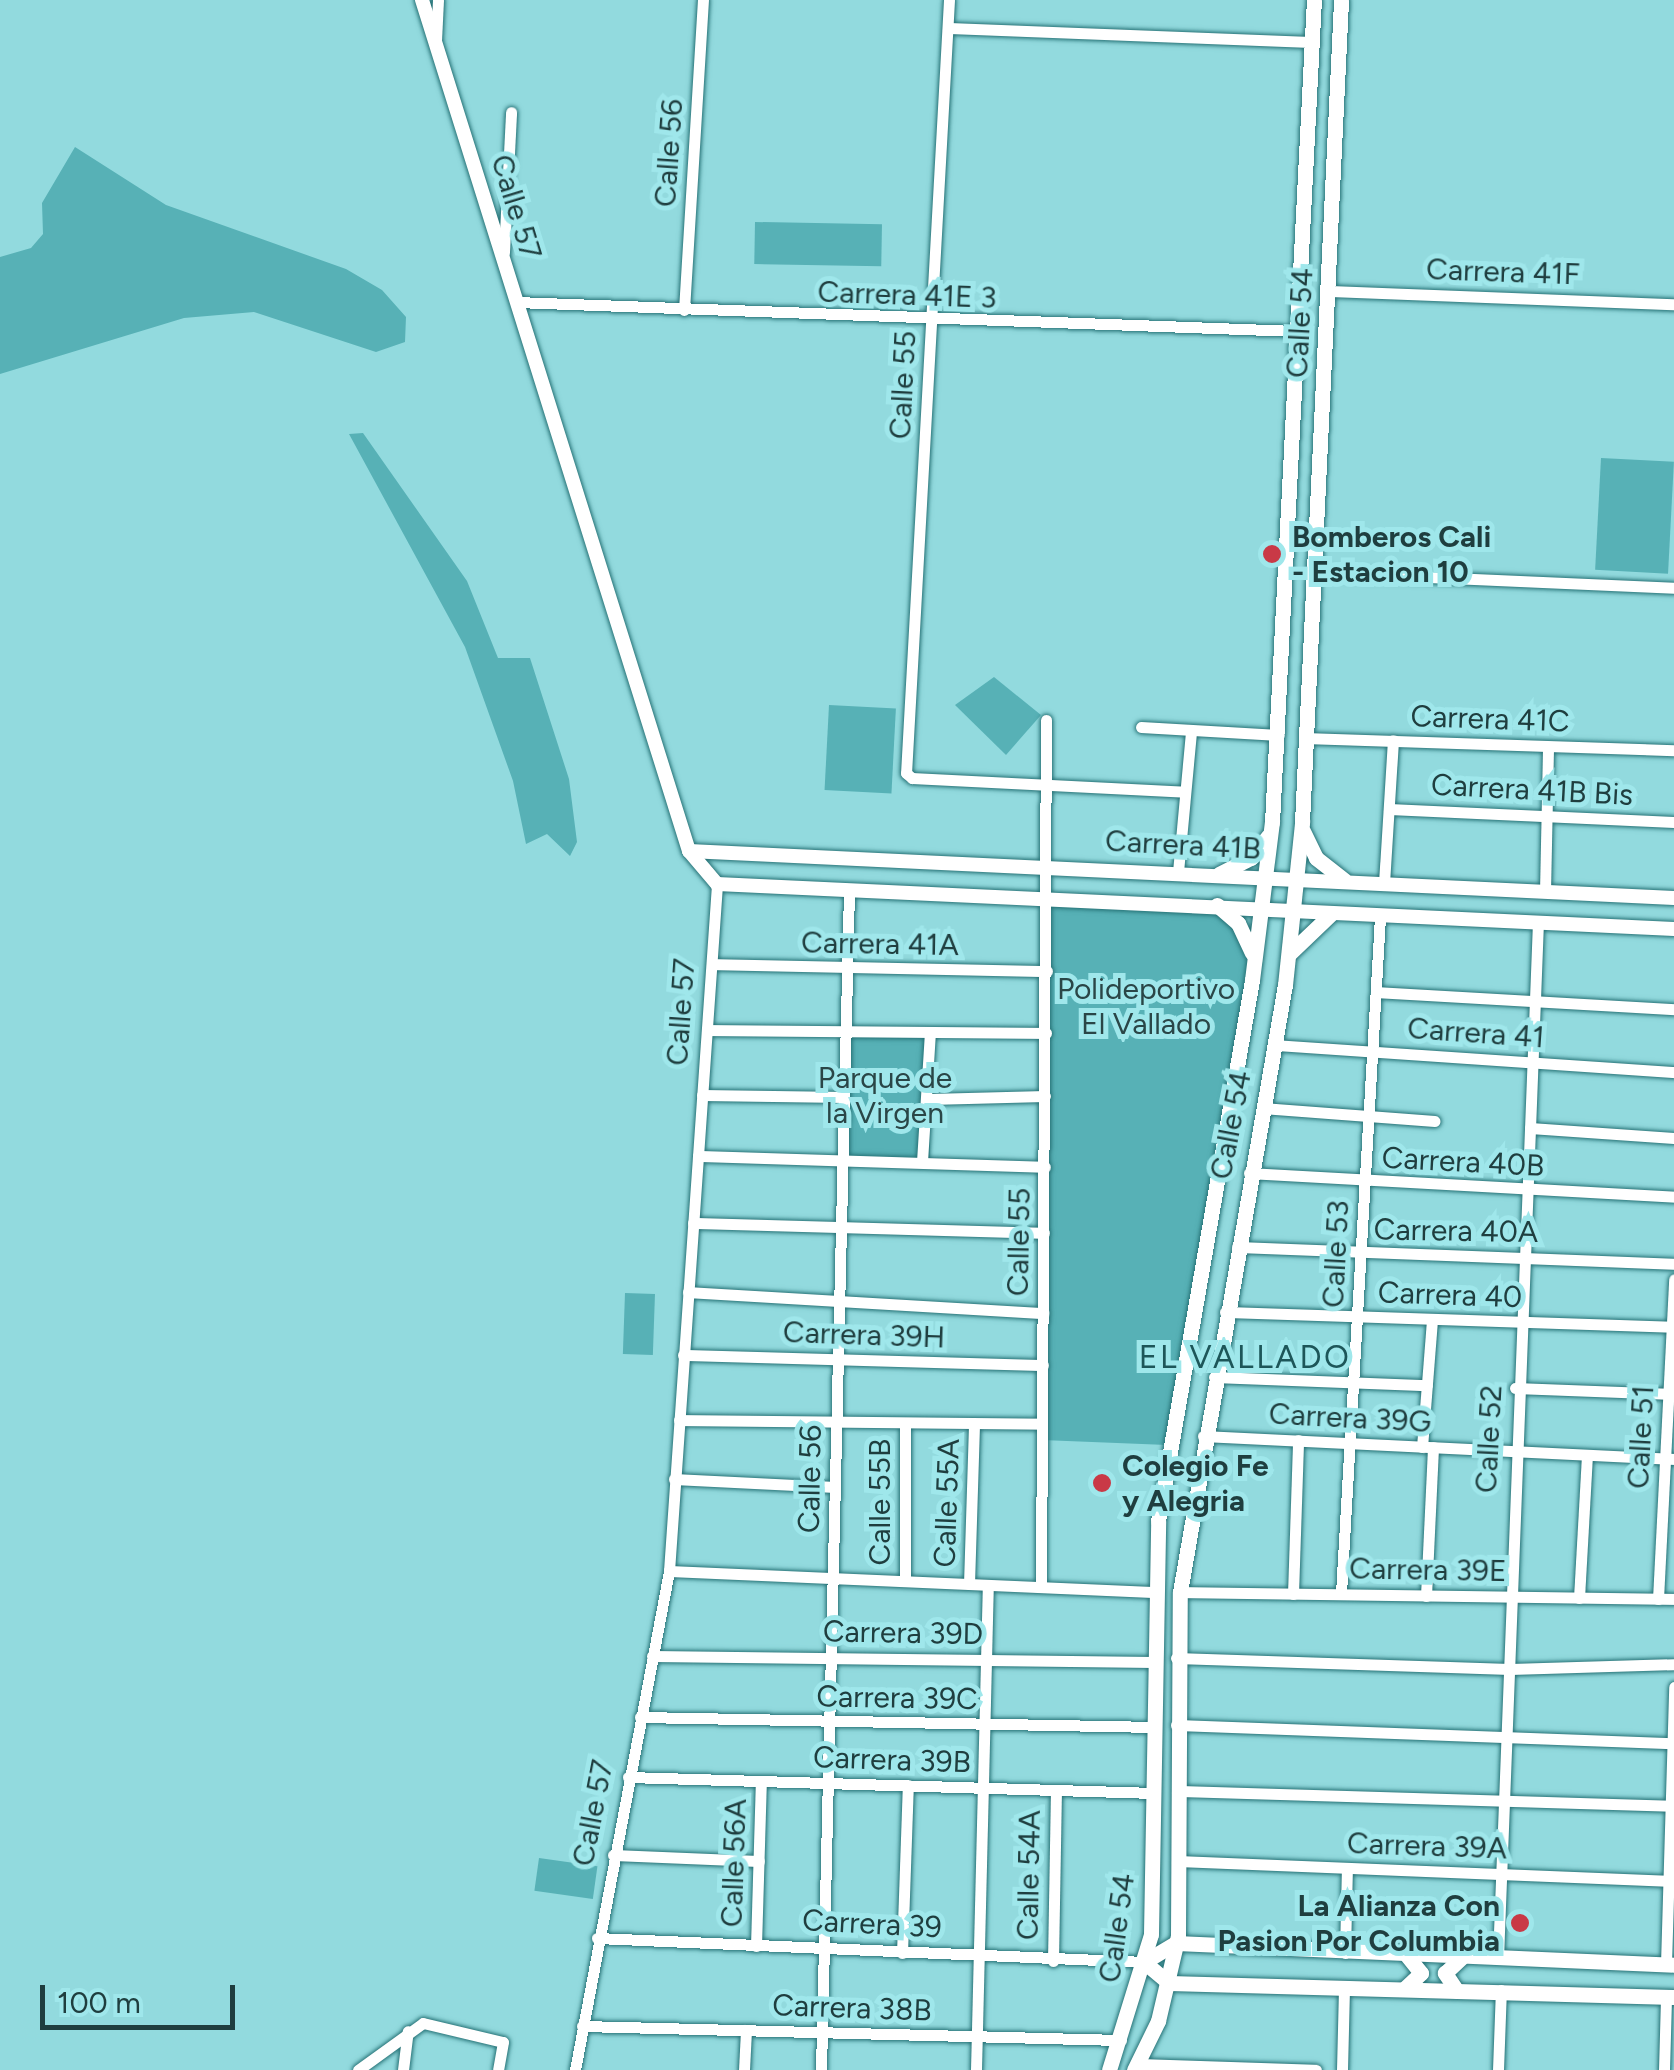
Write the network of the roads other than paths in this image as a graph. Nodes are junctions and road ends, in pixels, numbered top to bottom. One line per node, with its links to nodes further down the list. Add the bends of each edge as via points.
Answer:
1 (422, 0): 9 (street, Calle 57)
2 (438, 0): 9 (street)
3 (704, 0): 15 (street, Calle 56)
4 (949, 0): 7 (street, Calle 55)
5 (1314, 0): 8 (main road, Calle 54)
6 (1342, 0): 12 (main road, Calle 54)
7 (948, 28): 8 (street); 16 (street, Calle 55)
8 (1312, 42): 17 (main road, Calle 54)
9 (436, 45): 11 (street, Calle 57)
10 (512, 112): 11 (street)
11 (504, 262): 13 (street, Calle 57)
12 (1330, 290): 14 (street, Carrera 41F); 18 (main road, Calle 54)
13 (516, 302): 15 (street, Carrera 41E 3); 35 (street, Calle 57)
14 (1674, 304)
15 (684, 310): 16 (street, Carrera 41E 3)
16 (931, 321): 17 (street, Carrera 41E 3); 28 (street, Calle 55, via 906,773)
17 (1297, 332): 23 (main road, Calle 54)
18 (1314, 572): 19 (street); 24 (main road, Calle 54)
19 (1674, 588)
20 (1046, 720): 28 (street, Calle 55)
21 (1142, 726): 22 (street)
22 (1191, 730): 23 (street); 29 (street)
23 (1279, 735): 32 (main road, Calle 54)
24 (1304, 738): 25 (street, Carrera 41C); 33 (main road, Calle 54)
25 (1393, 740): 26 (street, Carrera 41C); 30 (street)
26 (1548, 746): 27 (street, Carrera 41C); 31 (street)
27 (1674, 750)
28 (1046, 787): 29 (street); 36 (street, Calle 55)
29 (1185, 792): 37 (street)
30 (1388, 808): 31 (street, Carrera 41B Bis); 42 (street)
31 (1546, 816): 34 (street, Carrera 41B Bis); 45 (street)
32 (1272, 822): 38 (main road, via 1252,858); 39 (main road, Calle 54)
33 (1302, 822): 40 (main road, Calle 54); 41 (main road, via 1316,858)
34 (1674, 822)
35 (689, 851): 36 (street, Carrera 41B); 43 (street, Calle 57)
36 (1046, 867): 37 (street, Carrera 41B); 46 (street, Calle 55)
37 (1178, 872): 38 (street, Carrera 41B)
38 (1219, 874): 39 (street, Carrera 41B)
39 (1265, 877): 40 (street, Carrera 41B); 49 (main road, Calle 54)
40 (1295, 878): 41 (street, Carrera 41B); 50 (main road, Calle 54)
41 (1344, 880): 42 (street, Carrera 41B)
42 (1384, 883): 45 (street, Carrera 41B)
43 (718, 884): 44 (street, Carrera 41B); 57 (street, Calle 57)
44 (849, 890): 46 (street, Carrera 41B); 58 (street, Calle 56)
45 (1545, 892): 47 (street, Carrera 41B)
46 (1047, 898): 48 (street, Carrera 41B); 59 (street, Calle 55)
47 (1674, 898)
48 (1217, 905): 49 (street, Carrera 41B); 56 (main road, via 1246,934)
49 (1261, 908): 50 (street, Carrera 41B); 56 (main road, Calle 54)
50 (1292, 910): 51 (street, Carrera 41B); 55 (main road, Calle 54)
51 (1331, 914): 52 (street, Carrera 41B); 55 (main road)
52 (1380, 917): 53 (street, Carrera 41B); 62 (street, Calle 53)
53 (1538, 924): 54 (street, Carrera 41B); 63 (street, Calle 52)
54 (1674, 929)
55 (1288, 956): 61 (main road, Calle 54)
56 (1254, 960): 60 (main road, Calle 54)
57 (712, 964): 58 (street, Carrera 41A); 65 (street, Calle 57)
58 (847, 970): 59 (street, Carrera 41A); 66 (street, Calle 56)
59 (1047, 971): 68 (street, Calle 55)
60 (1252, 980): 61 (main road, via 1271,972); 135 (main road, Calle 54, via 1167,1445)
61 (1285, 986): 69 (main road, Calle 54)
62 (1376, 992): 63 (street); 70 (street, Calle 53)
63 (1535, 1001): 64 (street); 71 (street, Calle 52)
64 (1674, 1009)
65 (707, 1030): 66 (street); 73 (street, Calle 57)
66 (845, 1032): 67 (street); 75 (street, Calle 56)
67 (930, 1032): 68 (street); 76 (street)
68 (1046, 1033): 74 (street, Calle 55)
69 (1275, 1044): 70 (street, Carrera 41); 77 (main road, Calle 54)
70 (1372, 1051): 71 (street, Carrera 41); 78 (street, Calle 53)
71 (1533, 1062): 72 (street, Carrera 41); 80 (street, Calle 52)
72 (1674, 1072)
73 (702, 1096): 75 (street); 82 (street, Calle 57)
74 (1046, 1096): 76 (street); 85 (street, Calle 55)
75 (844, 1097): 83 (street, Calle 56)
76 (928, 1099): 84 (street)
77 (1262, 1108): 78 (street); 86 (main road, Calle 54)
78 (1368, 1118): 79 (street); 87 (street, Calle 53)
79 (1435, 1121)
80 (1530, 1128): 81 (street); 88 (street, Calle 52)
81 (1674, 1138)
82 (698, 1156): 83 (street); 90 (street, Calle 57)
83 (842, 1158): 84 (street); 91 (street, Calle 56)
84 (922, 1162): 85 (street)
85 (1045, 1167): 92 (street, Calle 55)
86 (1249, 1173): 87 (street, Carrera 40B); 93 (main road, Calle 54)
87 (1365, 1182): 88 (street, Carrera 40B); 94 (street, Calle 53)
88 (1528, 1191): 89 (street, Carrera 40B); 95 (street, Calle 52)
89 (1674, 1196)
90 (693, 1223): 91 (street); 98 (street, Calle 57)
91 (841, 1229): 92 (street); 99 (street, Calle 56)
92 (1044, 1233): 101 (street, Calle 55)
93 (1237, 1247): 94 (street, Carrera 40A); 100 (main road, Calle 54)
94 (1360, 1254): 95 (street, Carrera 40A); 102 (street, Calle 53)
95 (1525, 1257): 96 (street, Carrera 40A); 104 (street, Calle 52)
96 (1674, 1264)
97 (1674, 1278): 105 (street, Calle 51)
98 (688, 1292): 99 (street); 106 (street, Calle 57)
99 (839, 1298): 101 (street); 107 (street, Calle 56)
100 (1225, 1312): 102 (street, Carrera 40); 109 (main road, Calle 54)
101 (1043, 1313): 108 (street, Calle 55)
102 (1357, 1317): 103 (street, Carrera 40); 110 (street, Calle 53)
103 (1432, 1319): 104 (street, Carrera 40); 111 (street)
104 (1523, 1322): 105 (street, Carrera 40); 112 (street, Calle 52)
105 (1673, 1327): 113 (street, Calle 51)
106 (683, 1355): 107 (street, Carrera 39H); 114 (street, Calle 57)
107 (838, 1359): 108 (street, Carrera 39H); 116 (street, Calle 56)
108 (1043, 1366): 118 (street, Calle 55)
109 (1214, 1377): 110 (street); 119 (main road, Calle 54)
110 (1353, 1382): 111 (street); 121 (street, Calle 53)
111 (1427, 1385): 122 (street)
112 (1515, 1388): 113 (street); 123 (street, Calle 52)
113 (1671, 1394): 125 (street, Calle 51)
114 (678, 1420): 116 (street); 126 (street, Calle 57)
115 (906, 1423): 116 (street); 117 (street); 131 (street, Calle 55B)
116 (836, 1424): 127 (street, Calle 56)
117 (974, 1424): 118 (street); 132 (street, Calle 55A)
118 (1042, 1424): 134 (street, Calle 55)
119 (1203, 1436): 120 (street, Carrera 39G); 136 (main road, Calle 54)
120 (1298, 1440): 121 (street, Carrera 39G); 138 (street)
121 (1350, 1442): 122 (street, Carrera 39G); 137 (street, Calle 53)
122 (1428, 1447): 123 (street, Carrera 39G); 139 (street)
123 (1513, 1451): 124 (street, Carrera 39G); 140 (street, Calle 52)
124 (1586, 1455): 125 (street, Carrera 39G); 141 (street)
125 (1670, 1459): 128 (street, Calle 51)
126 (674, 1479): 127 (street); 129 (street, Calle 57)
127 (835, 1486): 130 (street, Calle 56)
128 (1668, 1523): 142 (street, Calle 51)
129 (669, 1571): 130 (street); 144 (street, Calle 57)
130 (833, 1578): 131 (street); 145 (street, Calle 56)
131 (905, 1581): 132 (street)
132 (970, 1584): 133 (street)
133 (988, 1585): 134 (street); 147 (street)
134 (1040, 1587): 135 (street)
135 (1153, 1592): 148 (main road, Calle 54)
136 (1180, 1592): 138 (street, Carrera 39E); 146 (main road, Calle 54)
137 (1341, 1593): 138 (street, Carrera 39E); 139 (street, Carrera 39E)
138 (1293, 1594)
139 (1426, 1596): 140 (street, Carrera 39E)
140 (1507, 1598): 141 (street, Carrera 39E); 150 (street, Calle 52)
141 (1579, 1598): 142 (street, Carrera 39E)
142 (1658, 1599): 143 (street, Carrera 39E)
143 (1674, 1599)
144 (652, 1656): 145 (street, Carrera 39D); 152 (street, Calle 57)
145 (831, 1658): 147 (street, Carrera 39D); 153 (street, Calle 56)
146 (1176, 1658): 150 (street); 155 (main road, Calle 54)
147 (986, 1659): 148 (street, Carrera 39D); 154 (street)
148 (1154, 1662): 156 (main road, Calle 54)
149 (1674, 1664): 150 (street)
150 (1510, 1669): 157 (street, Calle 52)
151 (1674, 1688): 158 (street)
152 (640, 1717): 153 (street, Carrera 39C); 159 (street, Calle 57)
153 (830, 1722): 154 (street, Carrera 39C); 161 (street, Calle 56)
154 (984, 1724): 156 (street, Carrera 39C); 163 (street)
155 (1176, 1725): 157 (street); 165 (main road, Calle 54)
156 (1154, 1727): 166 (main road, Calle 54)
157 (1507, 1737): 158 (street); 167 (street, Calle 52)
158 (1673, 1743): 168 (street)
159 (628, 1777): 160 (street, Carrera 39B); 169 (street, Calle 57)
160 (762, 1781): 161 (street, Carrera 39B); 170 (street, Calle 56A)
161 (828, 1783): 162 (street, Carrera 39B); 180 (street, Calle 56)
162 (908, 1786): 163 (street, Carrera 39B); 181 (street)
163 (983, 1788): 164 (street, Carrera 39B); 184 (street)
164 (1056, 1790): 166 (street, Carrera 39B); 187 (street, Calle 54A)
165 (1177, 1791): 167 (street); 171 (main road, Calle 54)
166 (1154, 1793): 188 (main road, Calle 54, via 1155,1901)
167 (1504, 1800): 168 (street); 173 (street, Calle 52)
168 (1672, 1806): 174 (street)
169 (613, 1855): 170 (street); 176 (street, Calle 57)
170 (759, 1861): 178 (street, Calle 56A)
171 (1177, 1861): 172 (street, Carrera 39A); 175 (main road, Calle 54)
172 (1347, 1868): 173 (street, Carrera 39A); 182 (street)
173 (1502, 1874): 174 (street, Carrera 39A); 186 (street, Calle 52)
174 (1671, 1880): 189 (street)
175 (1180, 1913): 177 (main road, Calle 54); 179 (main road, via 1190,1936)
176 (597, 1938): 178 (street, Carrera 39); 198 (street, Calle 57)
177 (1176, 1943): 179 (main road); 188 (main road); 190 (main road, Calle 54)
178 (756, 1946): 180 (street, Carrera 39)
179 (1214, 1947): 182 (main road)
180 (824, 1950): 181 (street, Carrera 39); 201 (street, Calle 56)
181 (902, 1953): 184 (street, Carrera 39)
182 (1345, 1953): 183 (main road)
183 (1407, 1956): 185 (main road); 193 (main road, via 1421,1973)
184 (979, 1957): 187 (street, Carrera 39); 202 (street)
185 (1462, 1957): 186 (main road); 194 (main road, via 1446,1974)
186 (1498, 1958): 189 (main road)
187 (1054, 1961): 188 (street, Carrera 39)
188 (1144, 1962): 190 (main road); 203 (main road, Calle 54)
189 (1670, 1964)
190 (1169, 1982): 191 (main road); 197 (main road, Calle 54)
191 (1203, 1984): 192 (main road); 197 (main road, via 1179,1991)
192 (1344, 1988): 193 (main road); 215 (street)
193 (1404, 1988): 194 (main road)
194 (1457, 1990): 195 (main road)
195 (1501, 1990): 196 (main road); 216 (street)
196 (1670, 1997): 217 (street)
197 (1158, 2020): 204 (main road, Calle 54)
198 (582, 2026): 199 (street, Carrera 38B); 208 (street, Calle 57)
199 (746, 2030): 201 (street, Carrera 38B); 209 (street)
200 (408, 2032): 205 (street); 206 (street); 207 (street, via 423,2022 500,2041 505,2046)
201 (822, 2032): 202 (street, Carrera 38B); 210 (street, Calle 56)
202 (977, 2036): 203 (street, Carrera 38B); 211 (street)
203 (1121, 2040): 212 (main road, Calle 54)
204 (1136, 2067): 213 (street)
205 (358, 2070)
206 (403, 2070)
207 (498, 2070)
208 (575, 2070)
209 (744, 2070)
210 (821, 2070)
211 (976, 2070)
212 (1108, 2070)
213 (1308, 2070): 214 (street)
214 (1316, 2070)
215 (1342, 2070)
216 (1498, 2070)
217 (1664, 2070)

